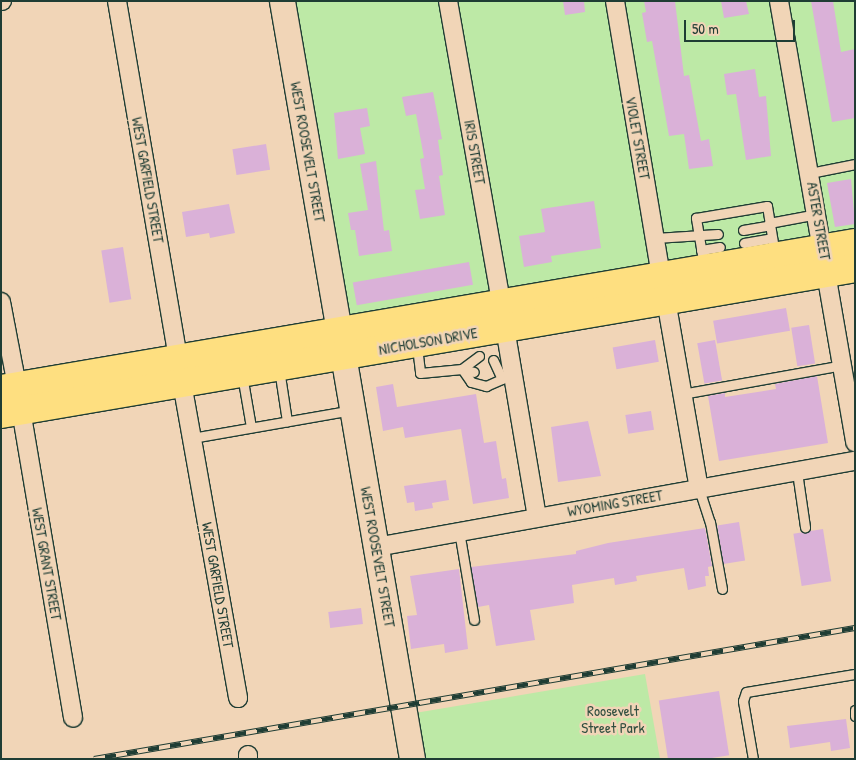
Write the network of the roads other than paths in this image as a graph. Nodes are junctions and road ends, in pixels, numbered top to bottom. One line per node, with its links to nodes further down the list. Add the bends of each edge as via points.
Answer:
1 (117, 1): 31 (street, WEST GARFIELD STREET)
2 (282, 1): 24 (main road, WEST ROOSEVELT STREET)
3 (448, 1): 22 (street, IRIS STREET)
4 (615, 1): 12 (street, VIOLET STREET)
5 (779, 1): 7 (street, ASTER STREET)
6 (855, 164): 7 (lane)
7 (810, 173): 8 (street, ASTER STREET)
8 (818, 214): 9 (lane); 18 (street, ASTER STREET)
9 (770, 224): 10 (lane); 13 (lane, via 767,206 696,218); 16 (lane)
10 (743, 230)
11 (718, 234): 13 (lane)
12 (655, 238): 13 (lane); 20 (street, VIOLET STREET)
13 (699, 238): 17 (lane)
14 (744, 243): 16 (lane)
15 (855, 243): 18 (main road, NICHOLSON DRIVE)
16 (774, 247): 17 (main road, NICHOLSON DRIVE); 18 (main road, NICHOLSON DRIVE)
17 (708, 255): 20 (main road, NICHOLSON DRIVE)
18 (825, 260): 19 (main road, NICHOLSON DRIVE); 20 (main road, NICHOLSON DRIVE); 28 (street, ASTER STREET)
19 (855, 268)
20 (664, 288): 22 (main road, NICHOLSON DRIVE); 36 (street, VIOLET STREET)
21 (1, 302): 23 (street, WEST GRANT STREET)
22 (503, 316): 24 (main road, NICHOLSON DRIVE, via 459,310); 25 (main road, NICHOLSON DRIVE); 35 (street, IRIS STREET)
23 (4, 330): 37 (street, WEST GRANT STREET)
24 (341, 343): 25 (main road, NICHOLSON DRIVE); 29 (main road, NICHOLSON DRIVE); 31 (main road, NICHOLSON DRIVE); 33 (main road); 38 (main road, WEST ROOSEVELT STREET)
25 (416, 344): 30 (lane, via 420,373)
26 (479, 356): 30 (lane)
27 (493, 360): 35 (lane)
28 (843, 365): 36 (lane); 42 (street, ASTER STREET)
29 (278, 366): 33 (main road, NICHOLSON DRIVE); 39 (lane)
30 (462, 369): 32 (lane); 35 (lane, via 471,382 486,386)
31 (180, 371): 33 (main road, NICHOLSON DRIVE); 37 (main road, NICHOLSON DRIVE); 41 (street, WEST GARFIELD STREET)
32 (474, 372)
33 (234, 374): 40 (lane)
34 (488, 376): 35 (lane)
35 (508, 379): 46 (street, IRIS STREET)
36 (682, 394): 45 (street, VIOLET STREET)
37 (10, 400): 56 (street, WEST GRANT STREET)
38 (352, 410): 39 (lane); 49 (main road, WEST ROOSEVELT STREET)
39 (287, 421): 40 (lane)
40 (251, 427): 41 (lane)
41 (192, 438): 53 (street, WEST GARFIELD STREET)
42 (855, 442)
43 (855, 462): 44 (street, WYOMING STREET)
44 (797, 472): 45 (street, WYOMING STREET); 47 (lane)
45 (699, 489): 46 (street, WYOMING STREET); 50 (lane, via 710,522)
46 (537, 517): 48 (street, WYOMING STREET)
47 (805, 527)
48 (459, 531): 49 (street, WYOMING STREET); 51 (lane)
49 (376, 547): 57 (main road, WEST ROOSEVELT STREET)
50 (722, 589)
51 (474, 620)
52 (855, 674): 58 (lane, via 746,692 743,701)
53 (238, 698)
54 (855, 710): 55 (lane)
55 (855, 716)
56 (73, 718)
57 (412, 759)
58 (753, 759)

